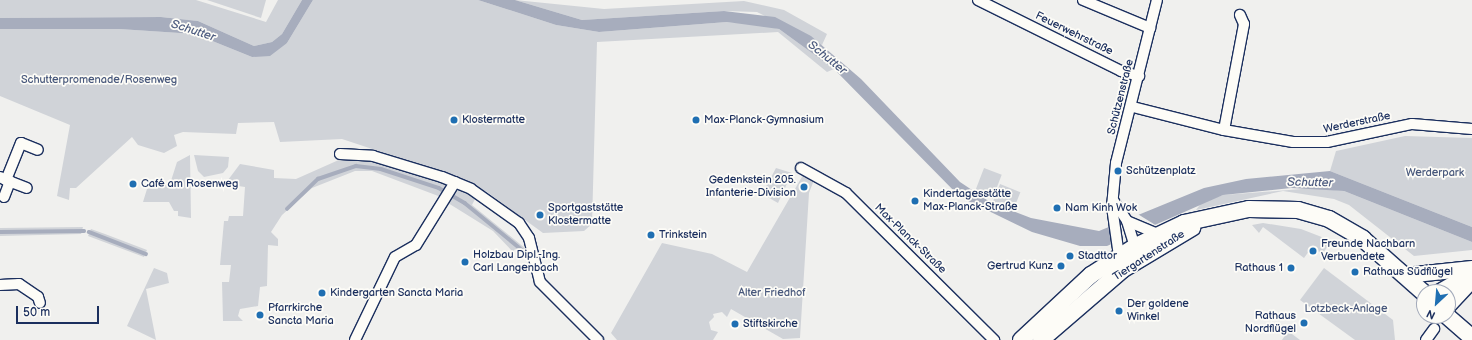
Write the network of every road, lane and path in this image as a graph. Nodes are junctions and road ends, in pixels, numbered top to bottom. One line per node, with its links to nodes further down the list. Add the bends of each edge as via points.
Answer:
1 (978, 0): 6 (street, Feuerwehrstraße, via 1121,71)
2 (1083, 0): 5 (street)
3 (1157, 0): 5 (street, Schützenstraße)
4 (1240, 15): 9 (street, via 1244,24)
5 (1150, 28): 6 (street, Schützenstraße)
6 (1139, 76): 7 (street, Schützenstraße)
7 (1133, 107): 9 (street, Werderstraße); 17 (street, Schützenstraße, via 1116,163)
8 (1472, 129): 9 (street, Werderstraße, via 1412,124 1327,142 1294,142)
9 (1224, 130)
10 (38, 150): 13 (street, via 21,143)
11 (340, 154): 14 (street, via 373,156)
12 (800, 168): 38 (street, Max-Planck-Straße, via 846,193)
13 (5, 180): 15 (street); 16 (street)
14 (453, 186): 36 (street, via 416,245 395,257); 37 (street, via 519,223 529,238 540,282)
15 (27, 188)
16 (4, 197)
17 (1113, 200): 19 (street); 22 (street, Schützenstraße)
18 (1203, 219): 20 (main road, Tiergartenstraße); 23 (main road, Tiergartenstraße); 26 (main road, Tiergartenstraße, via 1249,209 1298,210 1329,219 1363,239)
19 (1127, 221): 20 (street); 21 (street)
20 (1157, 234): 21 (main road, Tiergartenstraße)
21 (1136, 246): 22 (main road, Tiergartenstraße); 23 (street)
22 (1119, 256): 39 (main road, Tiergartenstraße, via 1078,286)
23 (1136, 262): 40 (main road, Tiergartenstraße)
24 (1472, 268): 26 (street)
25 (1472, 272): 28 (street)
26 (1405, 275): 30 (main road, Tiergartenstraße)
27 (1472, 279): 31 (street)
28 (1452, 284)
29 (0, 285): 32 (street, via 19,284 38,297)
30 (1416, 285)
31 (1456, 296)
32 (40, 303)
33 (1456, 324): 35 (main road)
34 (1434, 329): 41 (street)
35 (1472, 338)
36 (354, 340)
37 (598, 340)
38 (994, 340)
39 (1021, 340)
40 (1041, 340)
41 (1426, 340)

